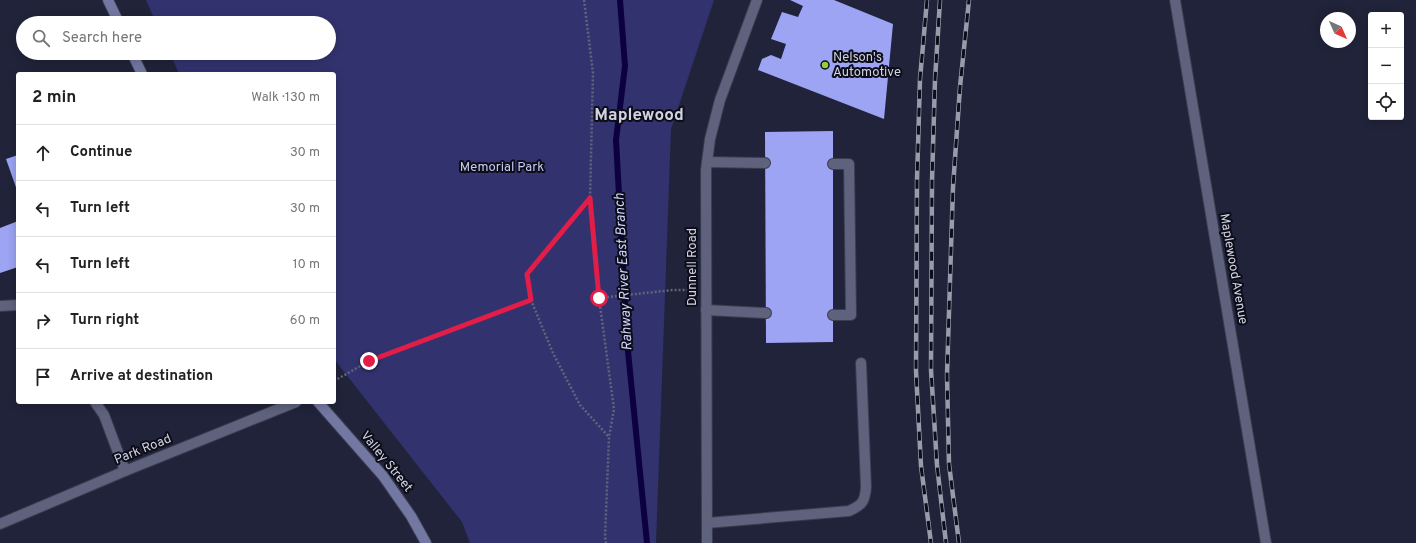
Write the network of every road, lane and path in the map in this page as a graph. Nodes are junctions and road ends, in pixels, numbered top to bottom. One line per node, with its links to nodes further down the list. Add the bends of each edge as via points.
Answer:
1 (108, 0): 5 (main road)
2 (584, 0): 11 (path, via 593,72)
3 (757, 0): 8 (street, Dunnell Road, via 720,100)
4 (1175, 0): 32 (street, Maplewood Avenue)
5 (116, 16)
6 (135, 60): 7 (main road)
7 (141, 72)
8 (707, 162): 9 (street); 17 (street, Dunnell Road)
9 (765, 163)
10 (833, 164): 19 (street, via 849,164 851,315)
11 (590, 198): 13 (path); 14 (path, via 527,274)
12 (672, 290): 13 (path)
13 (599, 298): 25 (path, via 614,409)
14 (531, 300): 21 (path, via 369,361); 25 (path, via 553,353 580,405)
15 (16, 305): 16 (street)
16 (0, 306)
17 (706, 310): 18 (street); 27 (street, Dunnell Road)
18 (766, 313)
19 (833, 315)
20 (861, 363): 27 (street, via 866,497 860,505 849,511)
21 (336, 380)
22 (96, 404): 26 (street, via 104,415)
23 (291, 404): 26 (street, Park Road)
24 (320, 404): 29 (main road, Valley Street, via 383,476)
25 (609, 437): 30 (path)
26 (125, 471): 28 (street, Park Road)
27 (707, 523): 31 (street, Dunnell Road)
28 (0, 524)
29 (426, 543)
30 (606, 543)
31 (707, 543)
32 (1266, 543)

